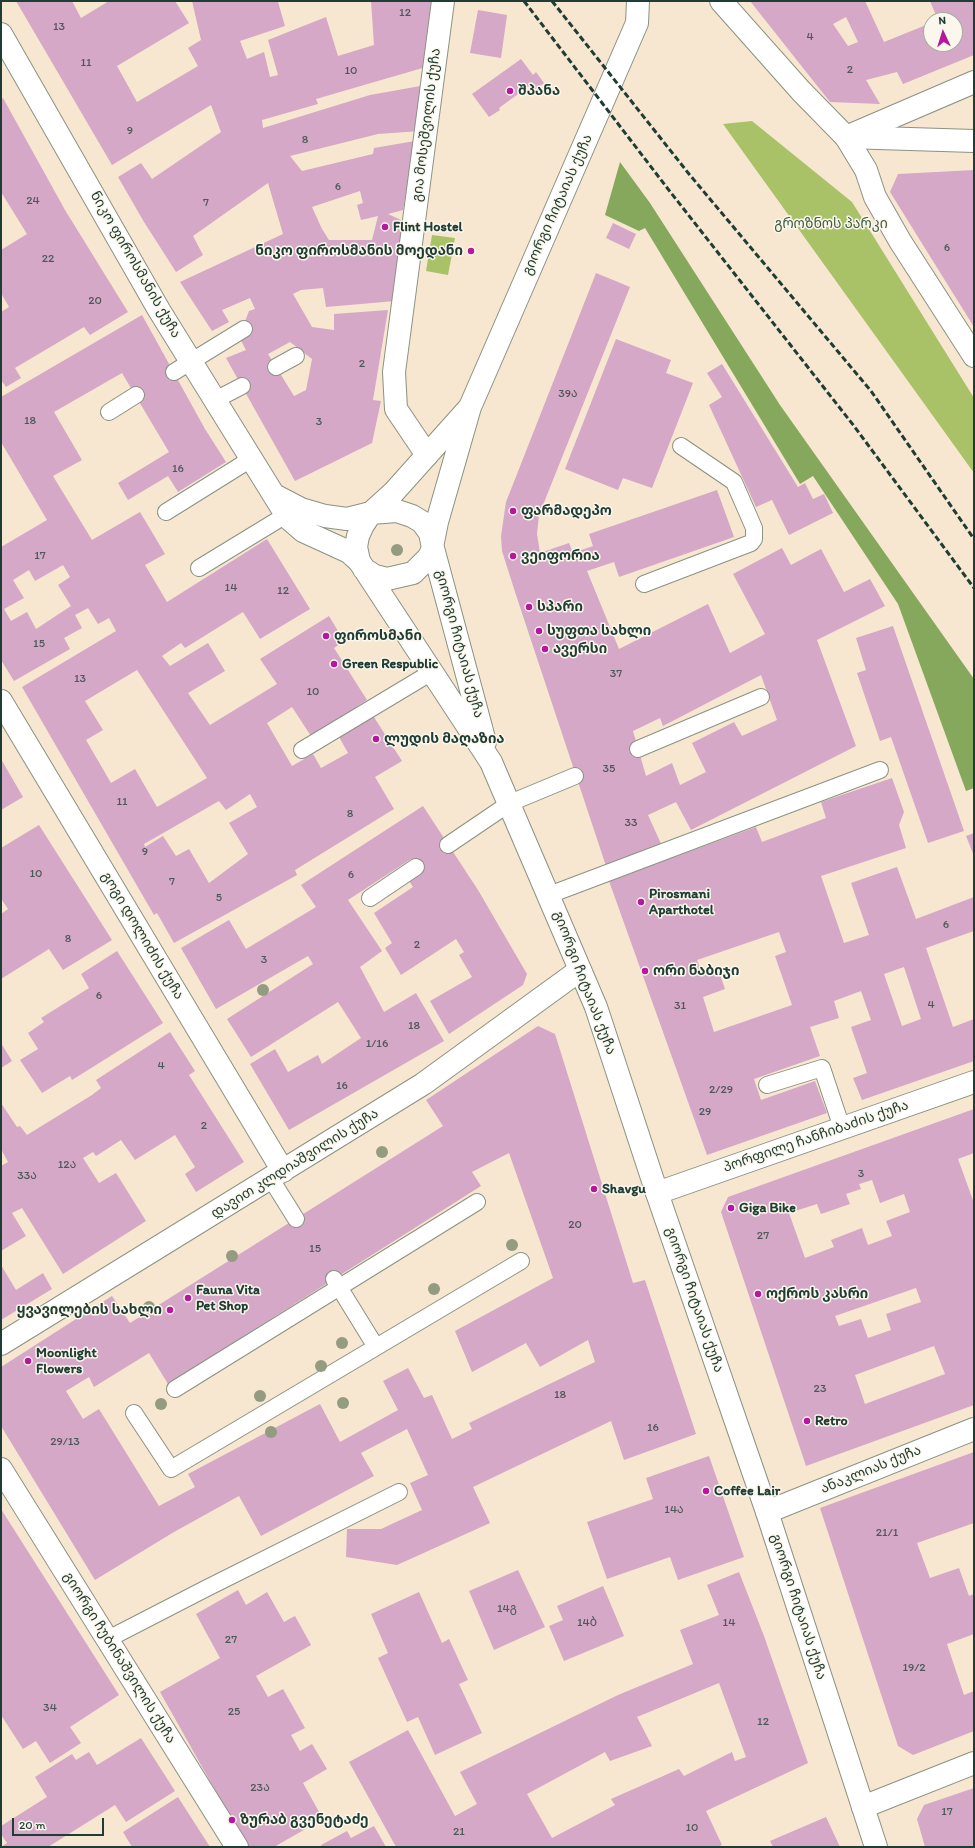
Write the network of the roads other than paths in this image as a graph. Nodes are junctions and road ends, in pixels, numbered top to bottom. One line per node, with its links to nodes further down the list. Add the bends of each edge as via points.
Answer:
1 (443, 1): 19 (street, გია მოსეშვილის ქუჩა, via 394,372 396,409)
2 (638, 1): 16 (street, გიორგი ჩიტაიას ქუჩა, via 637,23)
3 (729, 3): 6 (street, via 801,91)
4 (1, 34): 11 (street, ნიკო ფიროსმანის ქუჩა, via 159,310)
5 (974, 82): 6 (street)
6 (846, 137): 7 (street); 10 (street, via 866,170 875,197 900,241)
7 (974, 142)
8 (244, 329): 11 (lane)
9 (296, 356): 12 (lane)
10 (974, 356)
11 (182, 367): 15 (street, ნიკო ფიროსმანის ქუჩა)
12 (276, 367)
13 (242, 386): 15 (lane)
14 (136, 395): 17 (lane)
15 (215, 400): 20 (street, ნიკო ფიროსმანის ქუჩა)
16 (470, 407): 19 (street, გიორგი ჩიტაიას ქუჩა); 25 (street, გიორგი ჩიტაიას ქუჩა, via 437,522)
17 (109, 412)
18 (681, 446): 28 (lane, via 734,482 754,528 754,539 751,543)
19 (427, 455): 23 (street, გიორგი ჩიტაიას ქუჩა)
20 (251, 460): 21 (street, ნიკო ფიროსმანის ქუჩა); 22 (lane)
21 (273, 494): 23 (street, ნიკო ფიროსმანის ქუჩა, via 301,509 325,516 347,519); 24 (street, ნიკო ფიროსმანის ქუჩა)
22 (166, 512)
23 (371, 513): 25 (street, via 397,511 412,516 422,522 430,533); 26 (street, via 358,536 356,547)
24 (286, 515): 26 (street, ნიკო ფიროსმანის ქუჩა, via 303,531 349,552); 27 (lane)
25 (433, 545): 26 (street, via 429,557 413,573 388,579 375,576); 34 (street, გიორგი ჩიტაიას ქუჩა)
26 (362, 565): 29 (street, გიორგი ჩიტაიას ქუჩა)
27 (199, 568)
28 (644, 584)
29 (432, 672): 33 (lane); 34 (street, გიორგი ჩიტაიას ქუჩა)
30 (761, 696): 32 (lane)
31 (1, 701): 46 (street, გოგი დოლიძის ქუჩა)
32 (638, 749)
33 (302, 750)
34 (491, 762): 37 (street, გიორგი ჩიტაიას ქუჩა)
35 (880, 770): 40 (lane)
36 (575, 776): 37 (lane)
37 (510, 803): 38 (lane); 40 (street, გიორგი ჩიტაიას ქუჩა)
38 (448, 845)
39 (416, 867): 41 (lane)
40 (549, 896): 42 (street, გიორგი ჩიტაიას ქუჩა)
41 (370, 898)
42 (580, 970): 46 (street, დავით კლდიაშვილის ქუჩა, via 423,1084); 47 (street, გიორგი ჩიტაიას ქუჩა, via 596,1006)
43 (974, 1082): 45 (street, პორფილე ჩანჩიბაძის ქუჩა)
44 (768, 1085): 45 (lane, via 822,1068)
45 (842, 1128): 47 (street, პორფილე ჩანჩიბაძის ქუჩა)
46 (277, 1175): 49 (lane); 52 (street, დავით კლდიაშვილის ქუჩა)
47 (658, 1193): 59 (street, გიორგი ჩიტაიას ქუჩა)
48 (477, 1202): 51 (lane)
49 (296, 1219)
50 (520, 1262): 53 (lane)
51 (336, 1284): 53 (lane); 54 (lane)
52 (1, 1344)
53 (376, 1347): 55 (lane, via 171,1469)
54 (175, 1389)
55 (134, 1412)
56 (974, 1429): 59 (street, ანაკლიას ქუჩა)
57 (1, 1469): 60 (street, გიორგი ჩუბინაშვილის ქუჩა)
58 (400, 1492): 60 (lane)
59 (767, 1512): 62 (street, გიორგი ჩიტაიას ქუჩა)
60 (108, 1640): 63 (street, გიორგი ჩუბინაშვილის ქუჩა)
61 (974, 1764): 62 (street)
62 (863, 1807): 64 (street, გიორგი ჩიტაიას ქუჩა)
63 (237, 1847)
64 (876, 1847)

